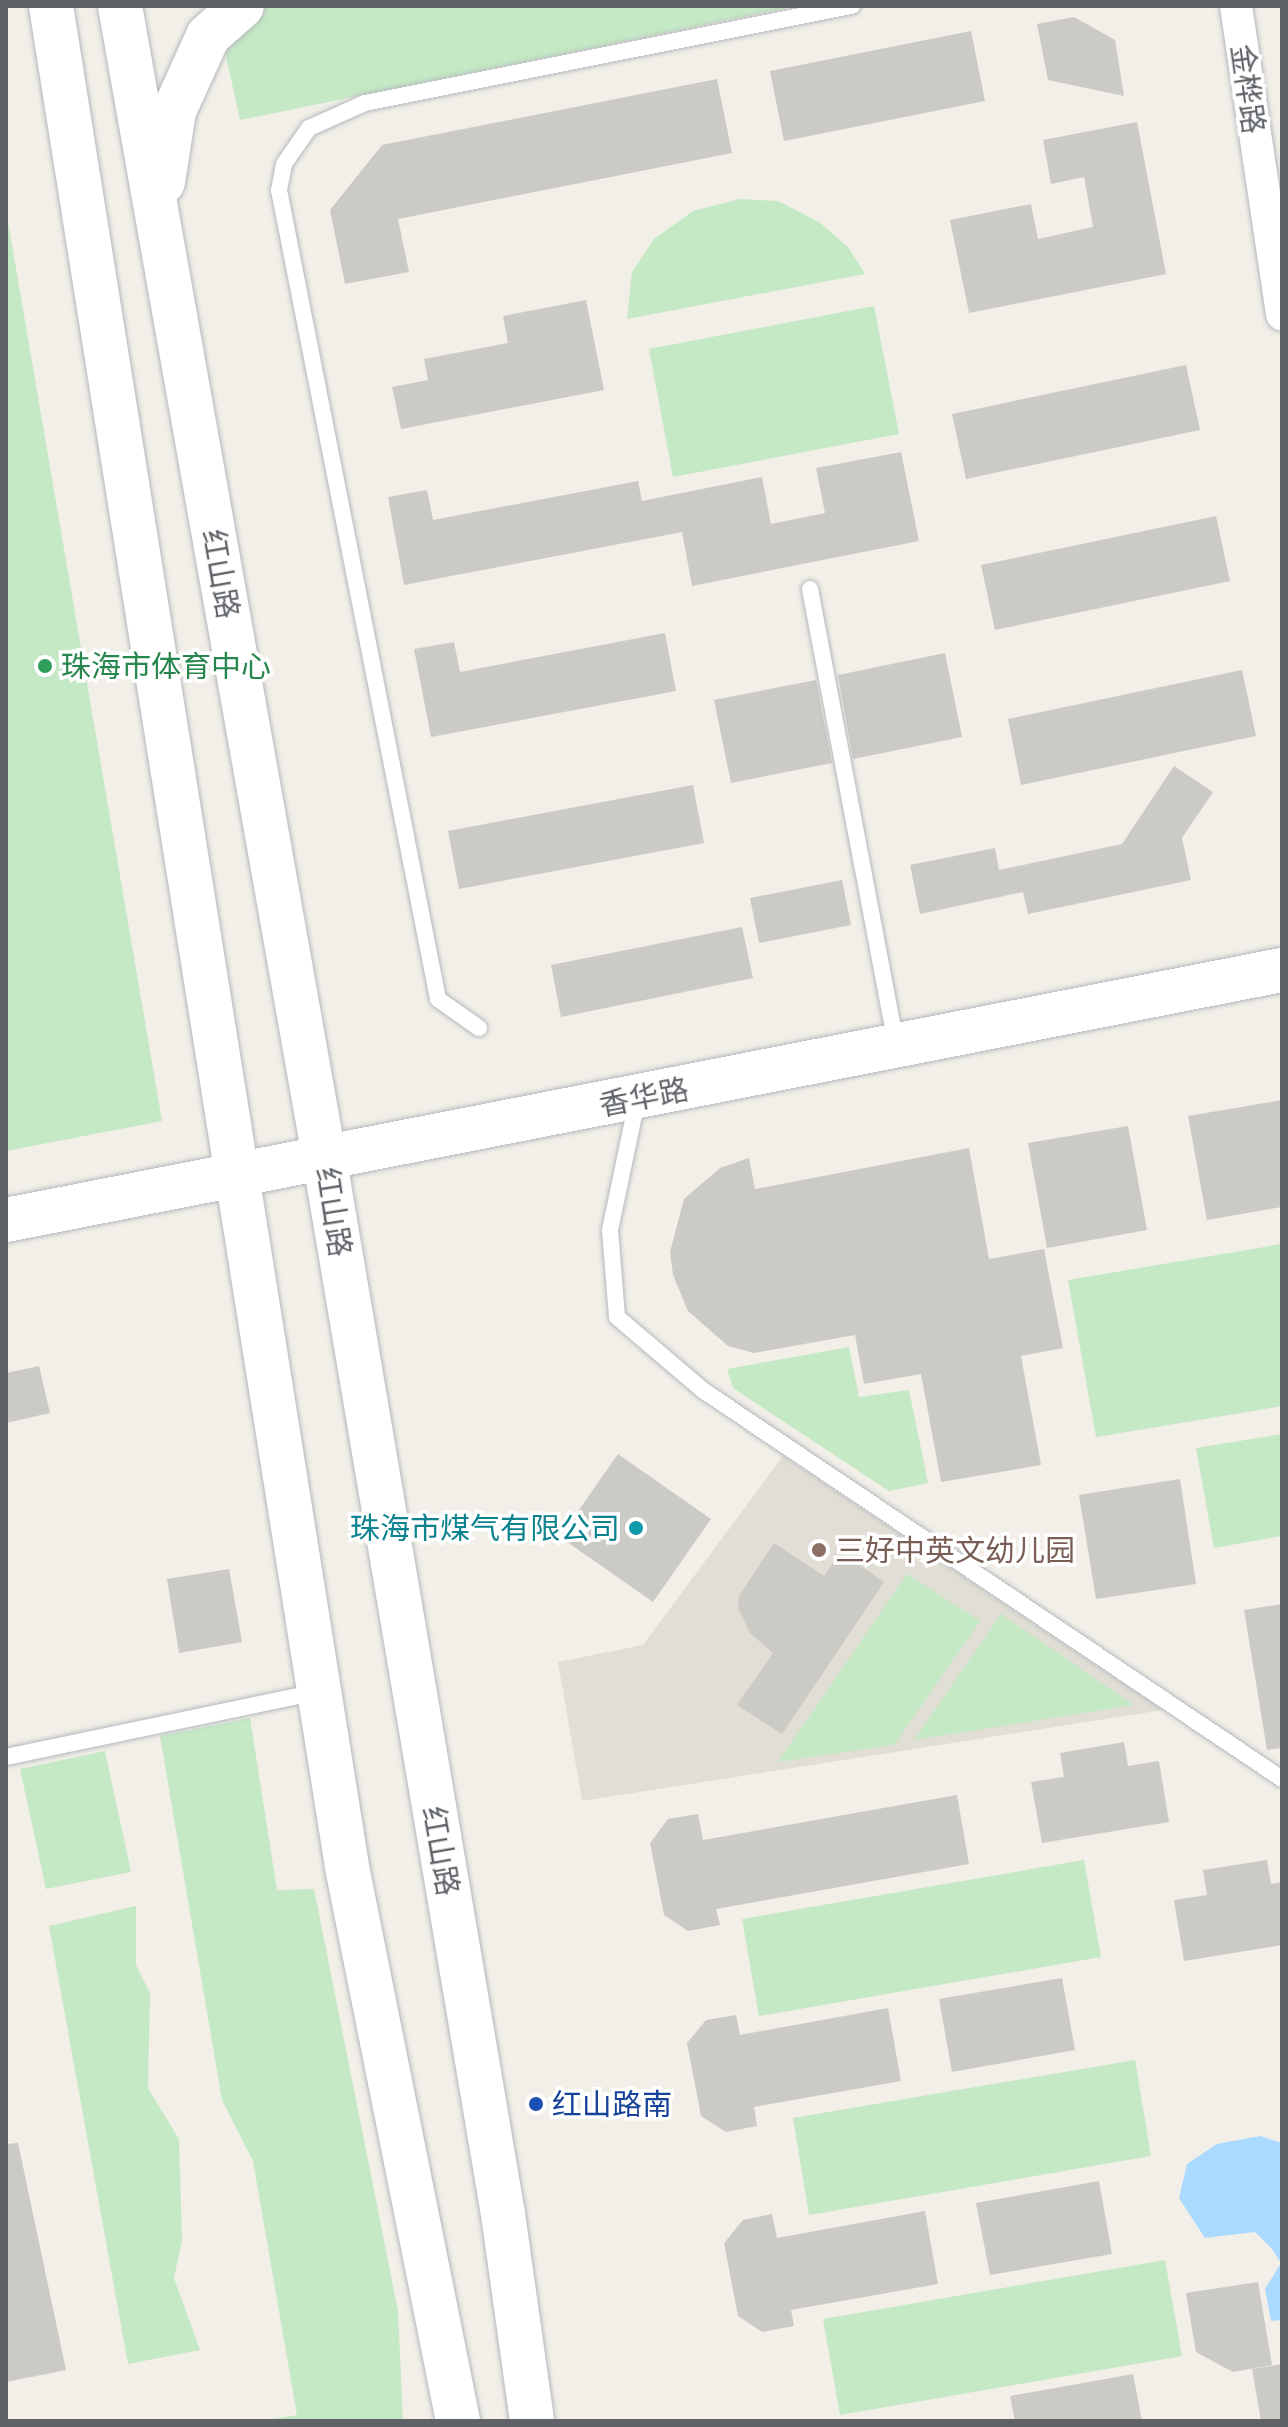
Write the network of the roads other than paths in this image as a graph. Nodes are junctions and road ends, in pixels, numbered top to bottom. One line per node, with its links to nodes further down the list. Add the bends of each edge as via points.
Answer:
1 (120, 6): 6 (main road, 红山路)
2 (242, 6): 6 (main road, via 208,36 174,111)
3 (852, 6): 10 (lane, via 365,103 309,128 284,164 279,190 438,999)
4 (1236, 6): 7 (street, 金桦路)
5 (56, 7): 14 (main road)
6 (157, 215): 13 (main road, 红山路)
7 (1282, 315)
8 (810, 589): 11 (lane)
9 (1282, 970): 11 (main road, 香华路)
10 (479, 1028)
11 (896, 1047): 12 (main road, 香华路)
12 (638, 1099): 13 (main road, 香华路); 18 (lane, via 610,1230 617,1317 704,1391)
13 (324, 1156): 14 (main road, 香华路); 20 (main road, 红山路, via 503,2214)
14 (235, 1172): 15 (main road, 香华路); 16 (main road)
15 (6, 1220)
16 (320, 1692): 17 (lane); 19 (main road, via 348,1872)
17 (6, 1757)
18 (1282, 1779)
19 (458, 2421)
20 (532, 2421)

